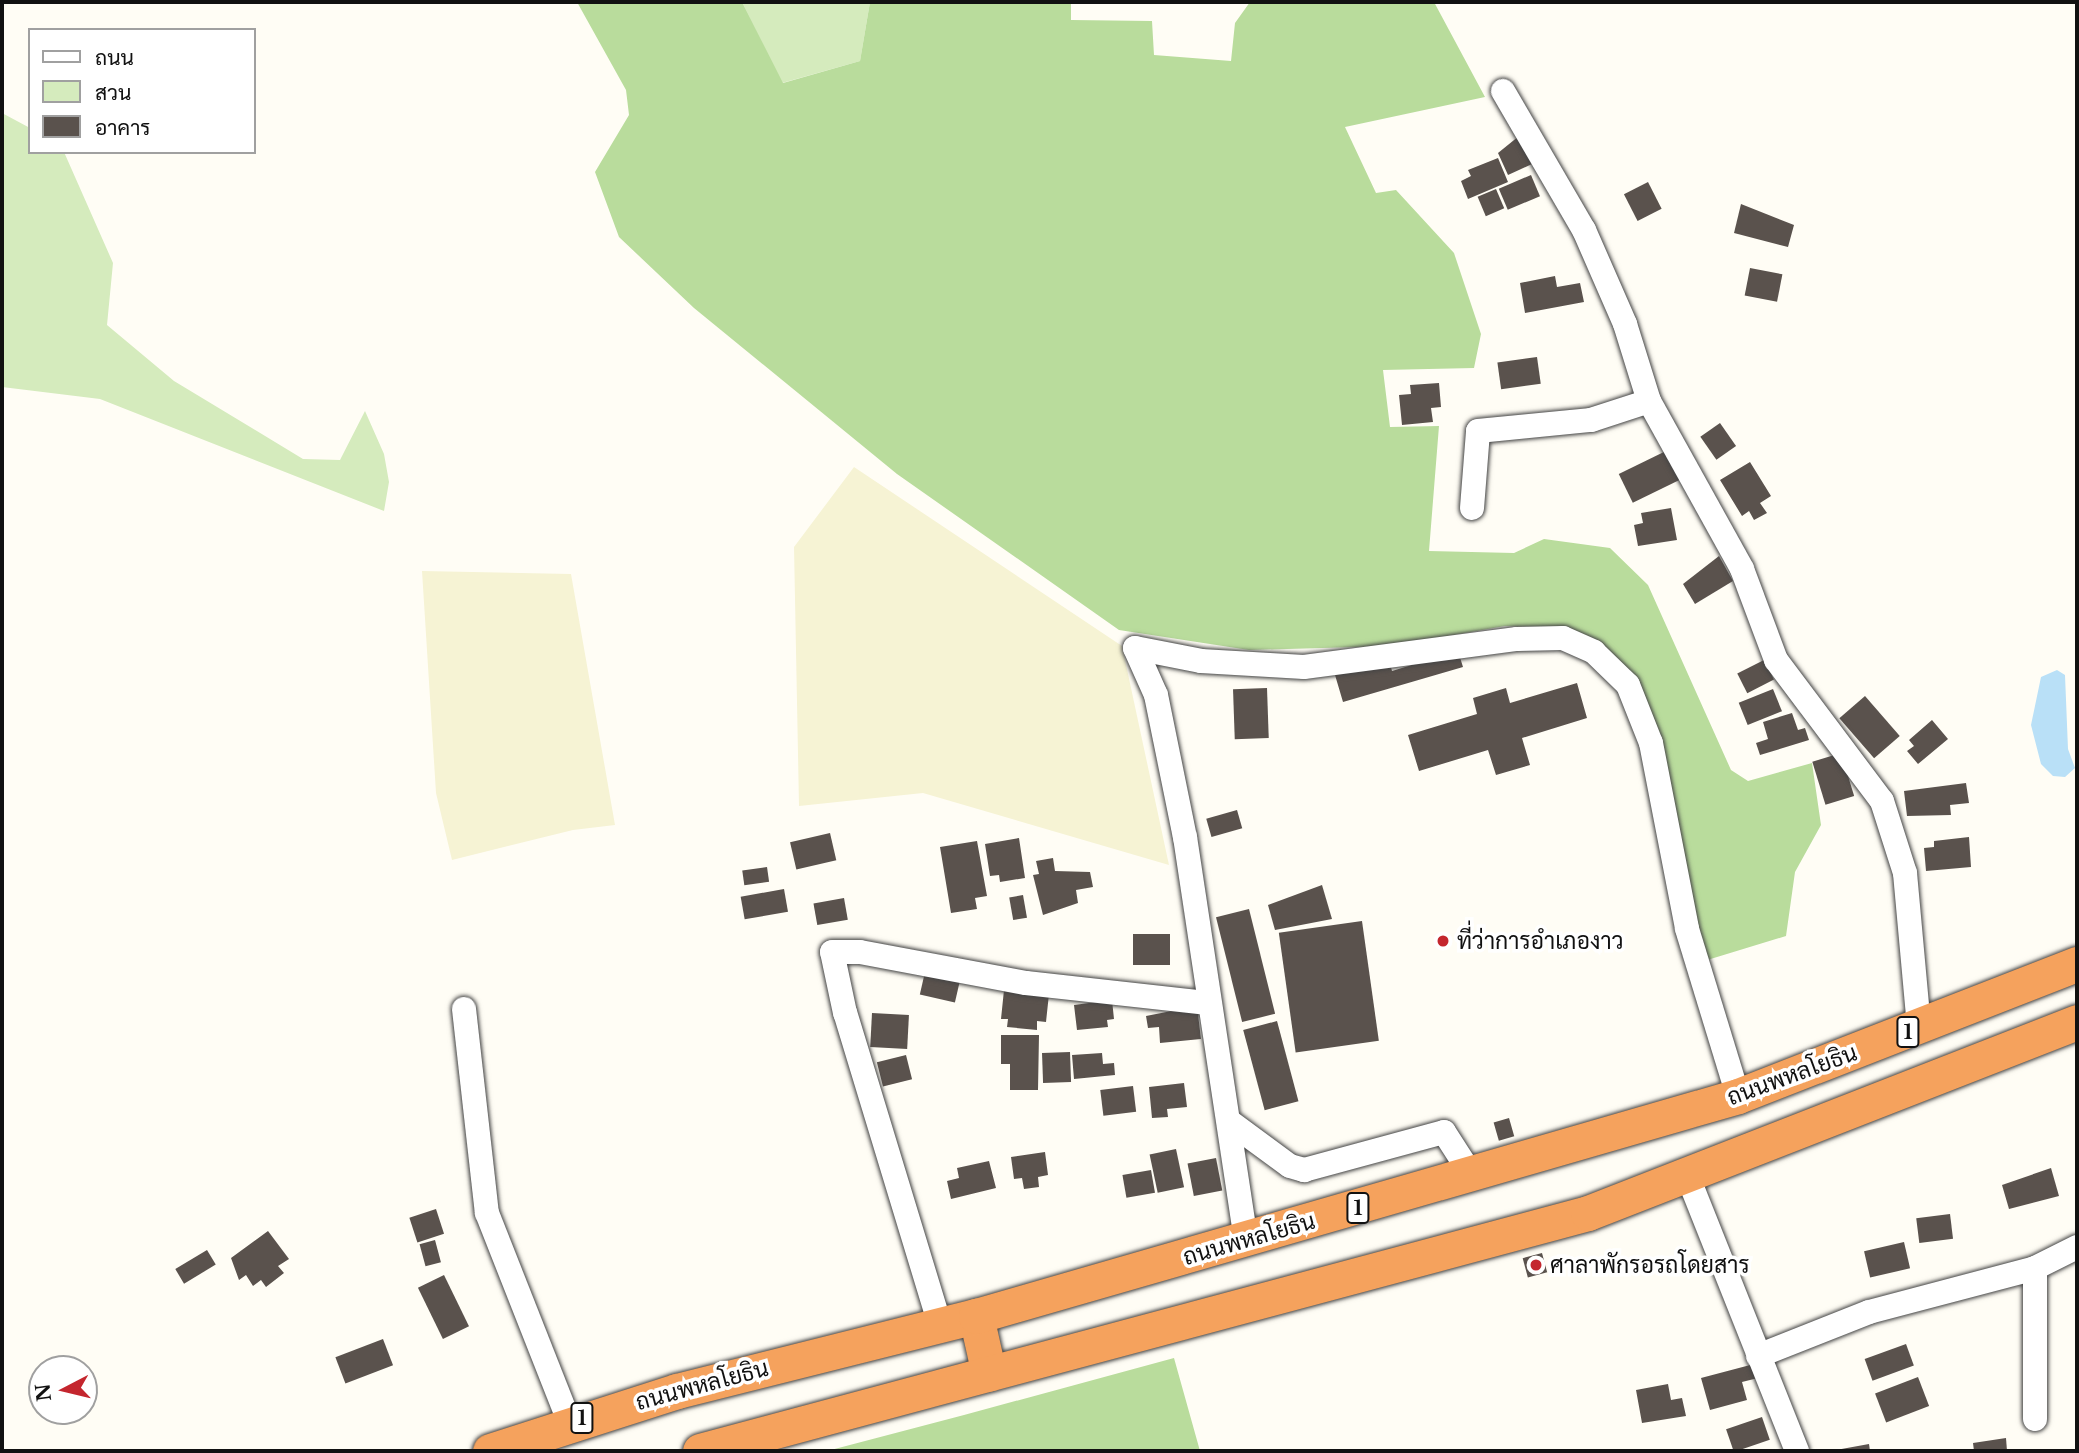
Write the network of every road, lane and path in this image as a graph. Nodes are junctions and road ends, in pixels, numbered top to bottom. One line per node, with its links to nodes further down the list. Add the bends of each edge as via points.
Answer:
1 (1503, 91): 2 (street, via 1584,230 1625,324)
2 (1649, 401): 3 (street, via 1591,420 1478,431); 8 (street, via 1742,569 1776,660 1882,801 1905,873)
3 (1472, 508)
4 (2077, 964): 8 (highway, ถนนพหลโยธิน / 1)
5 (1206, 1003): 9 (street, via 1156,695 1135,648 1201,660 1304,667 1563,638 1594,652 1628,685 1651,743 1687,929); 10 (street); 17 (street, via 1026,983 884,955 832,952 845,1013)
6 (464, 1009): 21 (street, via 487,1213)
7 (2077, 1021): 12 (highway, 1)
8 (1919, 1028): 9 (highway, ถนนพหลโยธิน / 1)
9 (1738, 1096): 11 (highway, ถนนพหลโยธิน / 1)
10 (1230, 1122): 11 (street, via 1290,1166 1304,1170 1444,1132); 13 (street)
11 (1471, 1174): 13 (highway, ถนนพหลโยธิน / 1)
12 (1688, 1178): 18 (street); 19 (highway, 1, via 1588,1213)
13 (1246, 1240): 16 (highway, ถนนพหลโยธิน / 1)
14 (2077, 1247): 15 (street)
15 (2035, 1268): 18 (street, via 1869,1312); 20 (street)
16 (976, 1316): 17 (highway, ถนนพหลโยธิน / 1); 19 (highway)
17 (940, 1325): 21 (highway, ถนนพหลโยธิน / 1)
18 (1758, 1356): 24 (street)
19 (989, 1374): 23 (highway, 1)
20 (2035, 1419)
21 (569, 1421): 22 (highway, ถนนพหลโยธิน / 1)
22 (490, 1451)
23 (700, 1451)
24 (1797, 1451)

